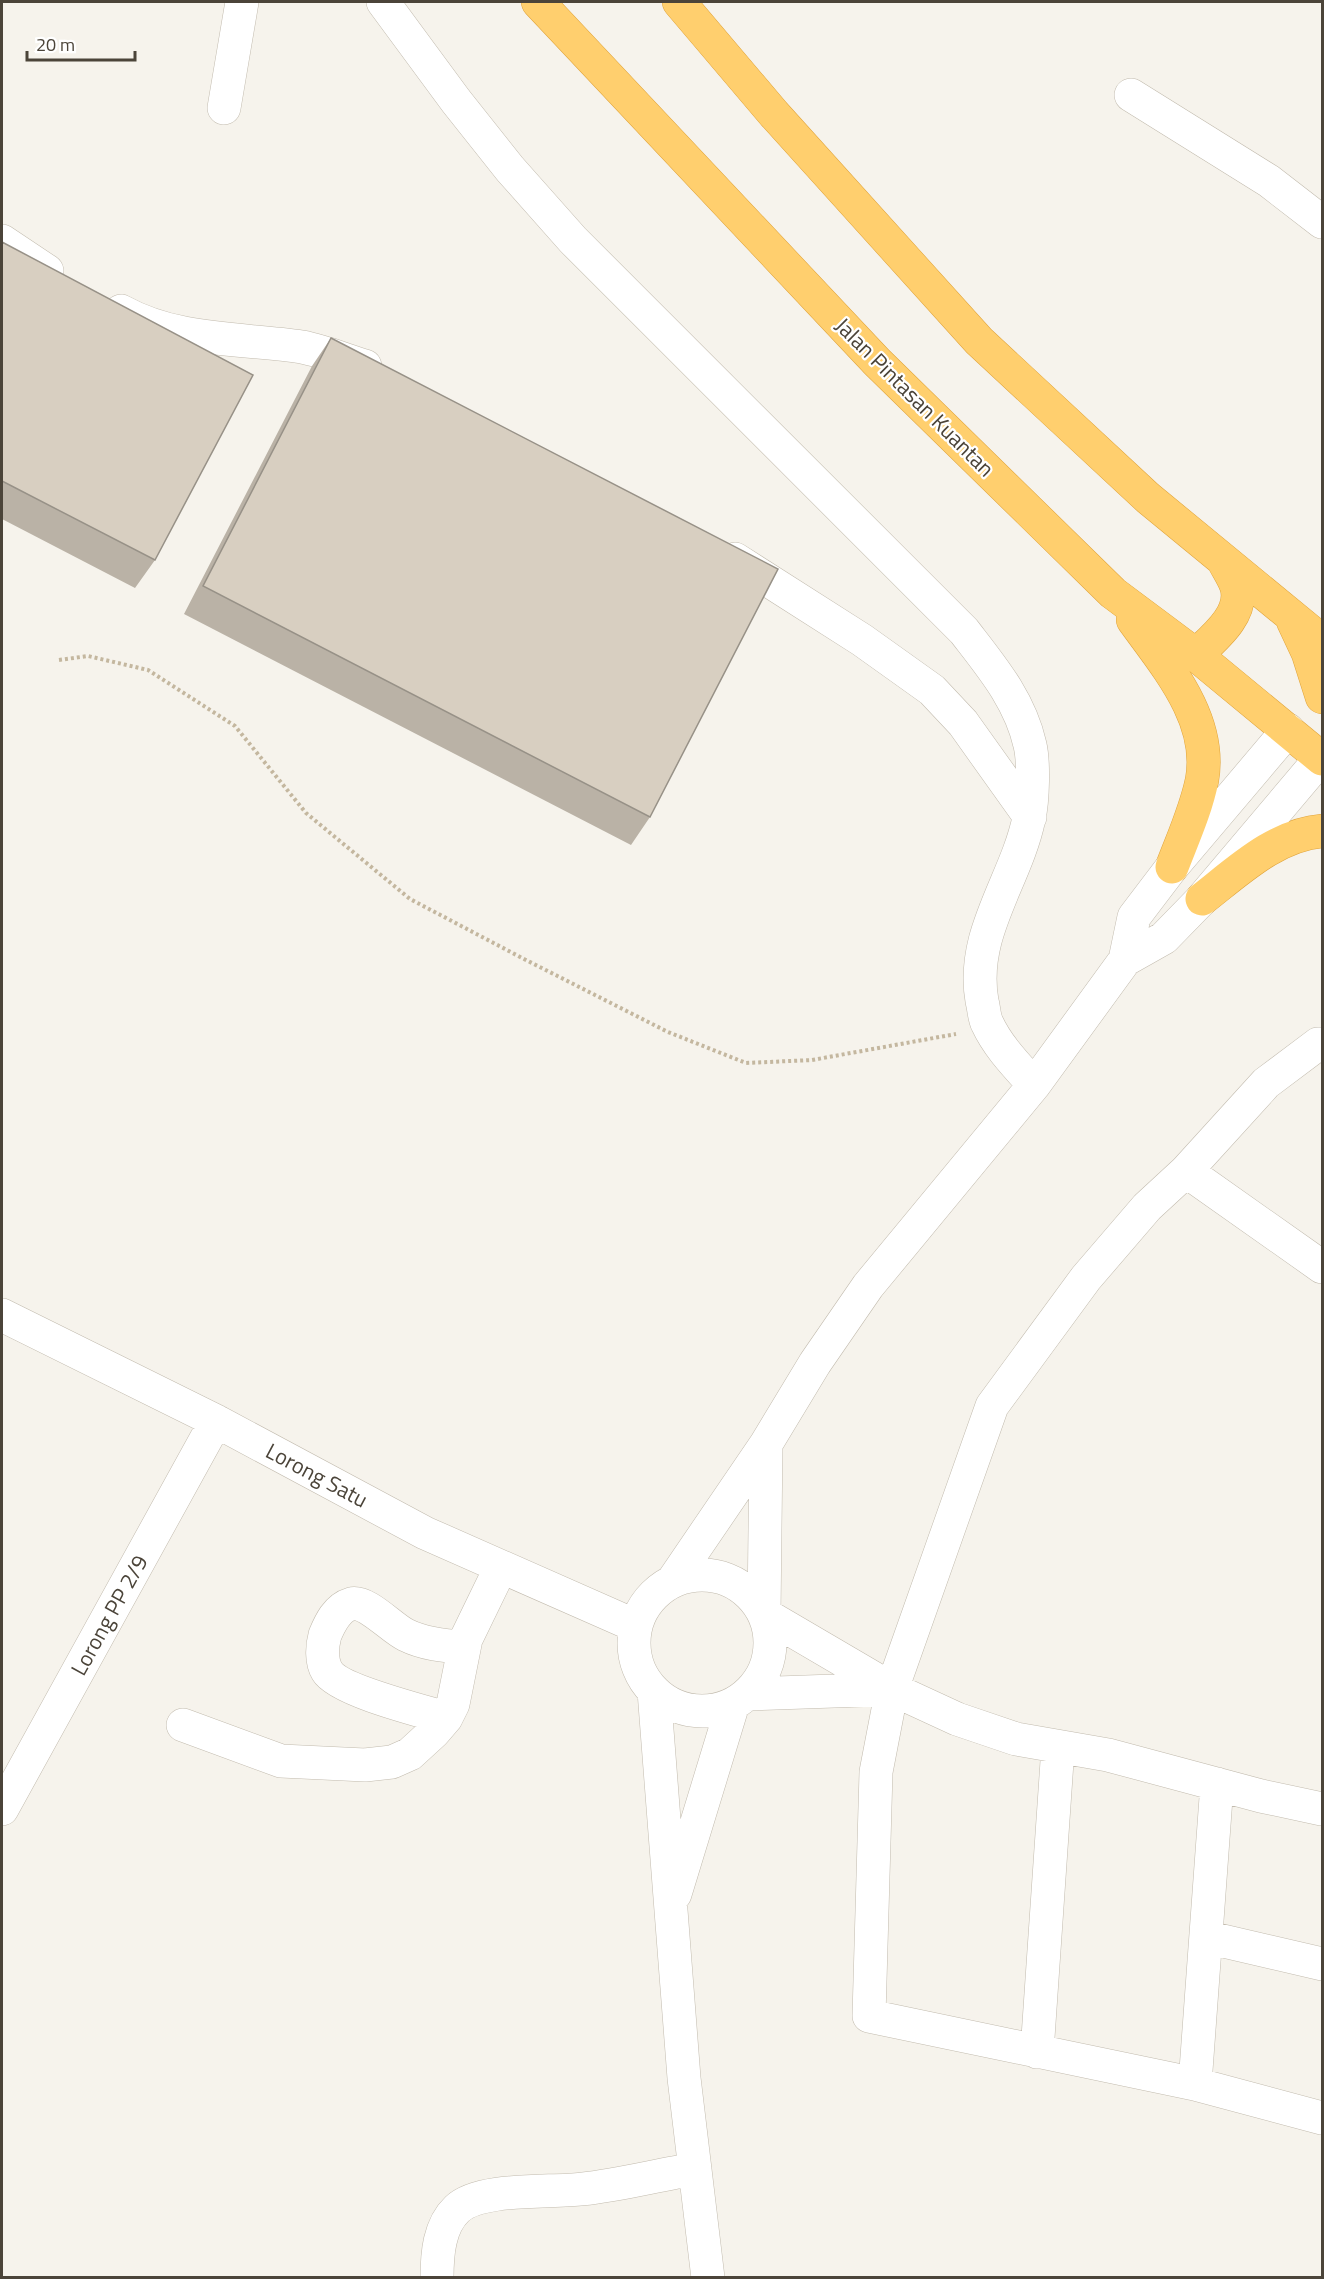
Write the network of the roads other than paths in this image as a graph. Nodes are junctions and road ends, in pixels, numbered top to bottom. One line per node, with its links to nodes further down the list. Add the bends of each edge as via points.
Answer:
1 (242, 2): 6 (street)
2 (383, 2): 22 (street, via 510,170 573,240 964,631 1000,678 1021,716 1030,747)
3 (538, 2): 14 (highway, Jalan Pintasan Kuantan, via 877,362)
4 (679, 2): 13 (highway, via 774,114 979,341 1148,498)
5 (1131, 95): 7 (street, via 1269,181)
6 (224, 108)
7 (1323, 222)
8 (2, 241): 9 (street)
9 (69, 283)
10 (98, 298): 11 (street, via 127,314 202,338 304,348)
11 (388, 375)
12 (712, 545): 22 (street, via 862,640 932,690 963,723)
13 (1223, 560): 15 (highway); 17 (highway, via 1236,587 1235,610)
14 (1113, 593): 17 (highway, Jalan Pintasan Kuantan); 24 (highway, via 1185,696 1199,727 1202,779)
15 (1287, 612): 16 (highway); 18 (highway, via 1308,653)
16 (1323, 641)
17 (1196, 655): 20 (highway, Jalan Pintasan Kuantan)
18 (1323, 697)
19 (1323, 724): 20 (highway)
20 (1288, 730): 21 (highway, Jalan Pintasan Kuantan); 24 (street)
21 (1322, 756): 25 (street)
22 (1030, 817): 28 (street, via 982,946 980,990 988,1026)
23 (1323, 831): 25 (highway, via 1286,840 1257,856)
24 (1172, 867): 26 (street, via 1134,917)
25 (1202, 899): 26 (street, via 1164,938)
26 (1125, 960): 28 (street)
27 (1323, 1044): 29 (street, via 1266,1083)
28 (1034, 1085): 33 (street, via 868,1286)
29 (1186, 1171): 30 (street); 39 (street, via 1147,1206 1086,1278 992,1406)
30 (1323, 1267)
31 (2, 1315): 32 (street, Lorong Satu)
32 (216, 1421): 34 (street, Lorong Satu, via 425,1533); 46 (street, Lorong PP 2/9)
33 (766, 1444): 35 (street); 36 (street)
34 (501, 1568): 37 (street, Lorong Satu); 38 (street)
35 (672, 1582): 36 (street, via 689,1576 725,1579 741,1587); 37 (street, via 656,1593)
36 (764, 1614): 39 (street); 41 (street, via 770,1635 769,1656 761,1677)
37 (636, 1626): 40 (street, via 636,1661)
38 (464, 1647): 42 (street, via 453,1704); 42 (street, via 442,1646 407,1636 360,1604 350,1604 335,1614 325,1636 322,1658 328,1673 347,1686)
39 (892, 1689): 41 (street); 44 (street, via 957,1719 1016,1739); 51 (street, via 876,1772 869,2016)
40 (654, 1691): 41 (street, via 683,1709 700,1711 716,1710); 48 (street)
41 (740, 1699): 48 (street)
42 (446, 1718): 43 (street, via 410,1754 392,1762 365,1765 281,1761)
43 (183, 1725)
44 (1058, 1747): 45 (street, via 1108,1755); 51 (street)
45 (1217, 1784): 47 (street); 49 (street)
46 (2, 1809)
47 (1323, 1809)
48 (670, 1912): 54 (street)
49 (1206, 1937): 50 (street); 52 (street)
50 (1323, 1964)
51 (1037, 2052): 52 (street)
52 (1195, 2084): 53 (street)
53 (1323, 2118)
54 (695, 2169): 55 (street, via 582,2189 472,2199 447,2222 441,2238); 56 (street)
55 (437, 2277)
56 (708, 2277)

